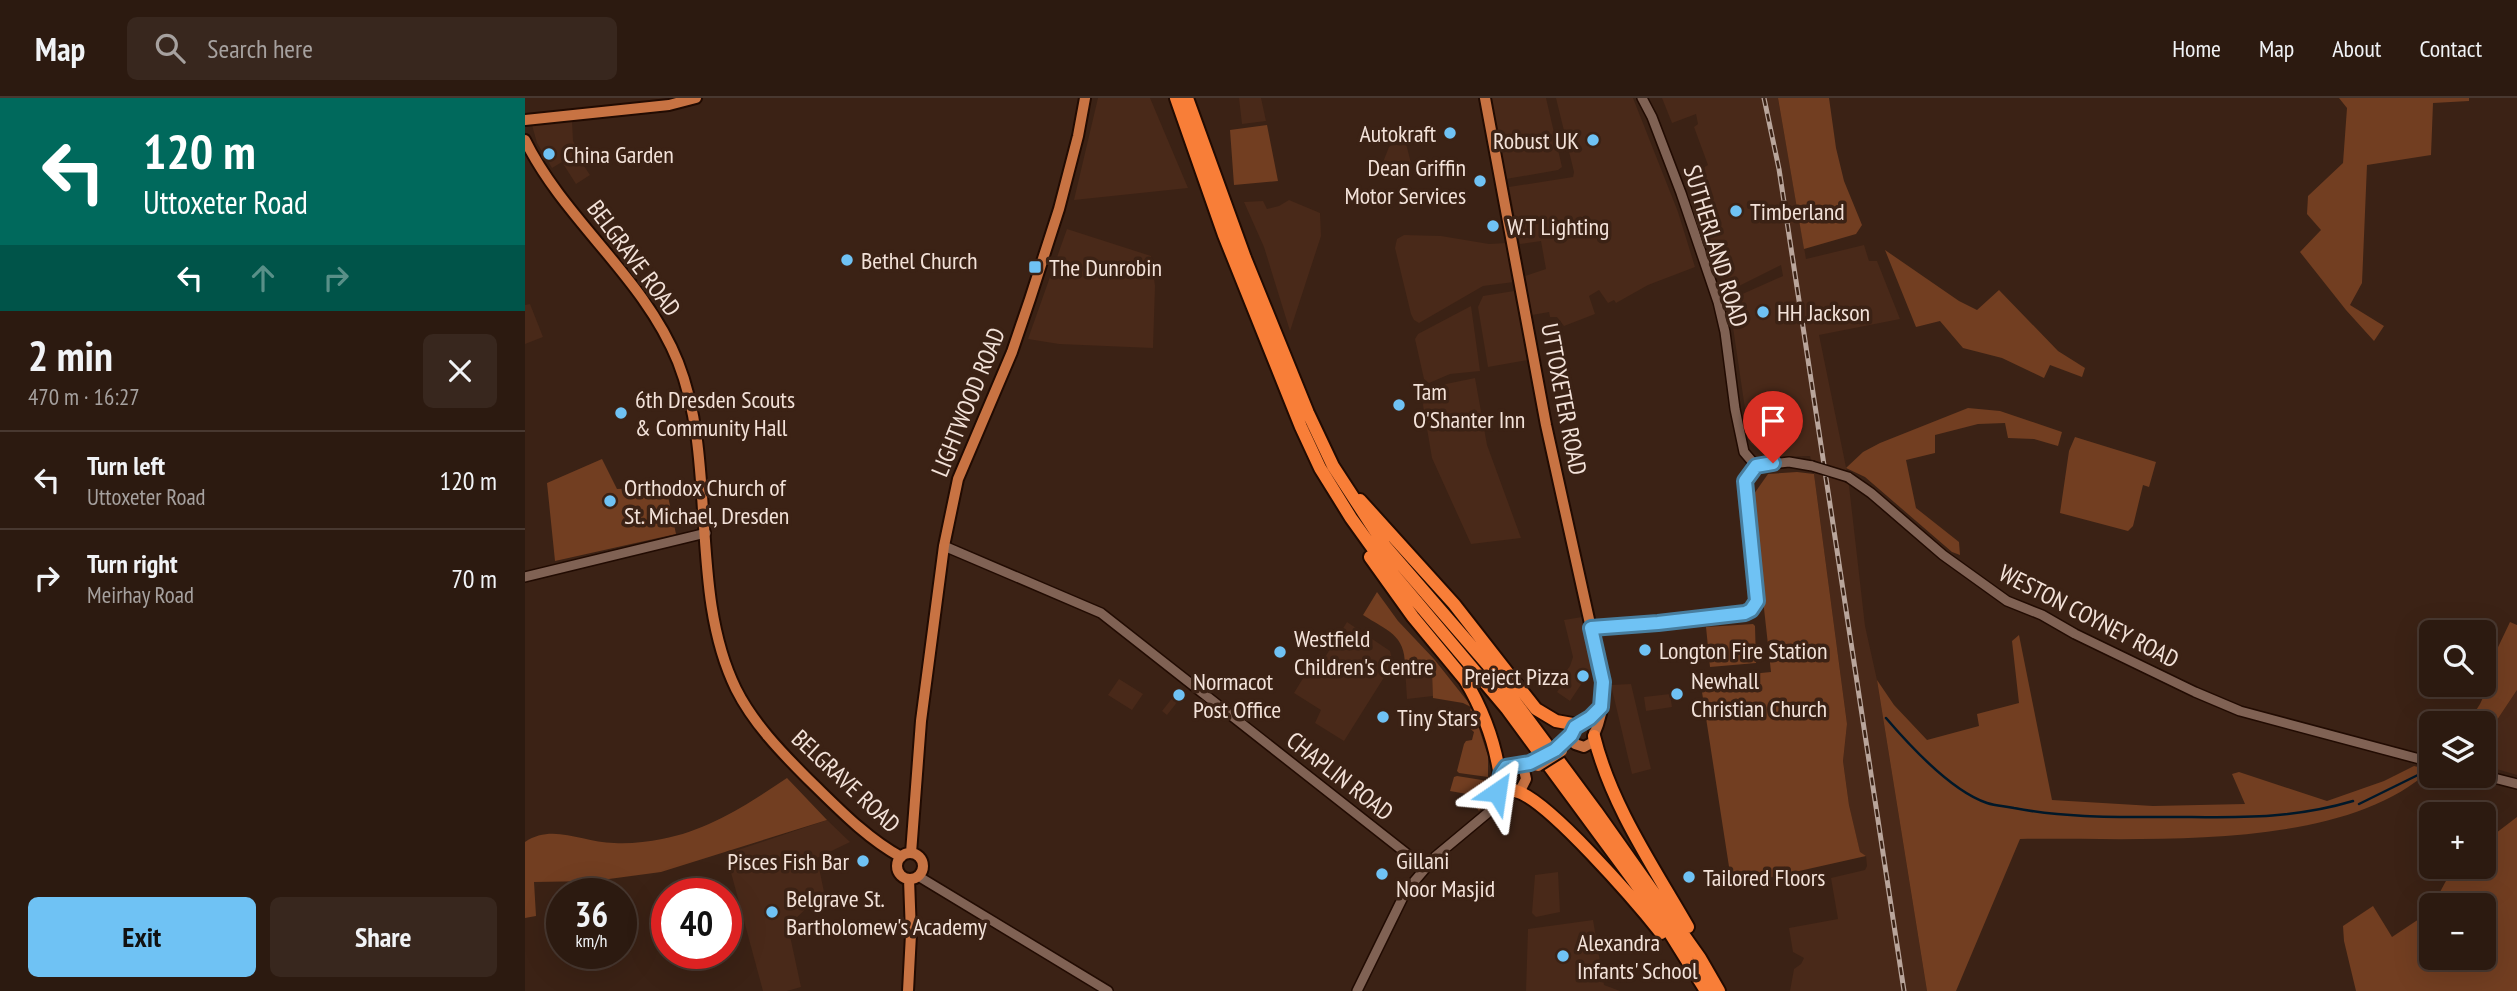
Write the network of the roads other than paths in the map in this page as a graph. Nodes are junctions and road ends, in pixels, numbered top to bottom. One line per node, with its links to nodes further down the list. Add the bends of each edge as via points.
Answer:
1 (696, 98): 8 (main road)
2 (1085, 98): 17 (main road, LIGHTWOOD ROAD, via 1059,209 1012,352 958,479)
3 (1170, 98): 11 (highway)
4 (1176, 98): 11 (highway)
5 (1187, 98): 13 (highway)
6 (1485, 98): 19 (main road, UTTOXETER ROAD, via 1546,425)
7 (1642, 98): 14 (street, SUTHERLAND ROAD, via 1653,117 1718,302 1744,452)
8 (525, 120)
9 (525, 141): 12 (main road, BELGRAVE ROAD)
10 (525, 152): 12 (main road, BELGRAVE ROAD)
11 (1197, 161): 15 (highway)
12 (536, 163): 16 (main road, BELGRAVE ROAD, via 643,301 678,363 692,414)
13 (1313, 426): 21 (highway, via 1359,498 1454,604 1536,709); 40 (highway, via 1385,546 1535,728 1652,888)
14 (1756, 466): 19 (street, via 1745,481 1757,601 1751,610); 25 (street, WESTON COYNEY ROAD, bridge, via 1789,462 1848,477 2007,601 2219,703)
15 (1320, 468): 28 (highway, via 1385,581 1475,696); 36 (highway, via 1379,557 1507,709 1658,914)
16 (706, 533): 18 (street); 33 (main road, BELGRAVE ROAD, via 720,644 736,688 787,759 861,829)
17 (944, 546): 33 (main road, LIGHTWOOD ROAD); 34 (street, CHAPLIN ROAD, via 1101,613)
18 (525, 577)
19 (1591, 628): 20 (main road, UTTOXETER ROAD, via 1603,682)
20 (1601, 707): 21 (main road); 22 (main road, UTTOXETER ROAD)
21 (1576, 728): 22 (main road, via 1590,727); 23 (main road, via 1573,742); 24 (main road)
22 (1594, 735): 23 (main road, via 1591,744); 40 (highway, via 1626,817)
23 (1580, 747): 24 (main road)
24 (1561, 749): 26 (main road, bridge)
25 (2419, 759)
26 (1537, 764): 27 (main road); 31 (main road)
27 (1515, 765): 28 (main road, via 1506,767); 31 (main road, via 1525,772 1526,779)
28 (1501, 779): 31 (main road, via 1506,788); 32 (street)
29 (2496, 779): 30 (street)
30 (2517, 784)
31 (1518, 789): 32 (street); 36 (highway, via 1601,864)
32 (1490, 810): 34 (street)
33 (906, 855): 35 (main road, via 897,864 899,872); 35 (main road, via 922,861 922,870)
34 (1425, 868): 39 (street, via 1406,891)
35 (913, 877): 37 (main road); 38 (street)
36 (1702, 985)
37 (908, 991)
38 (1108, 991)
39 (1357, 991)
40 (1720, 991)

